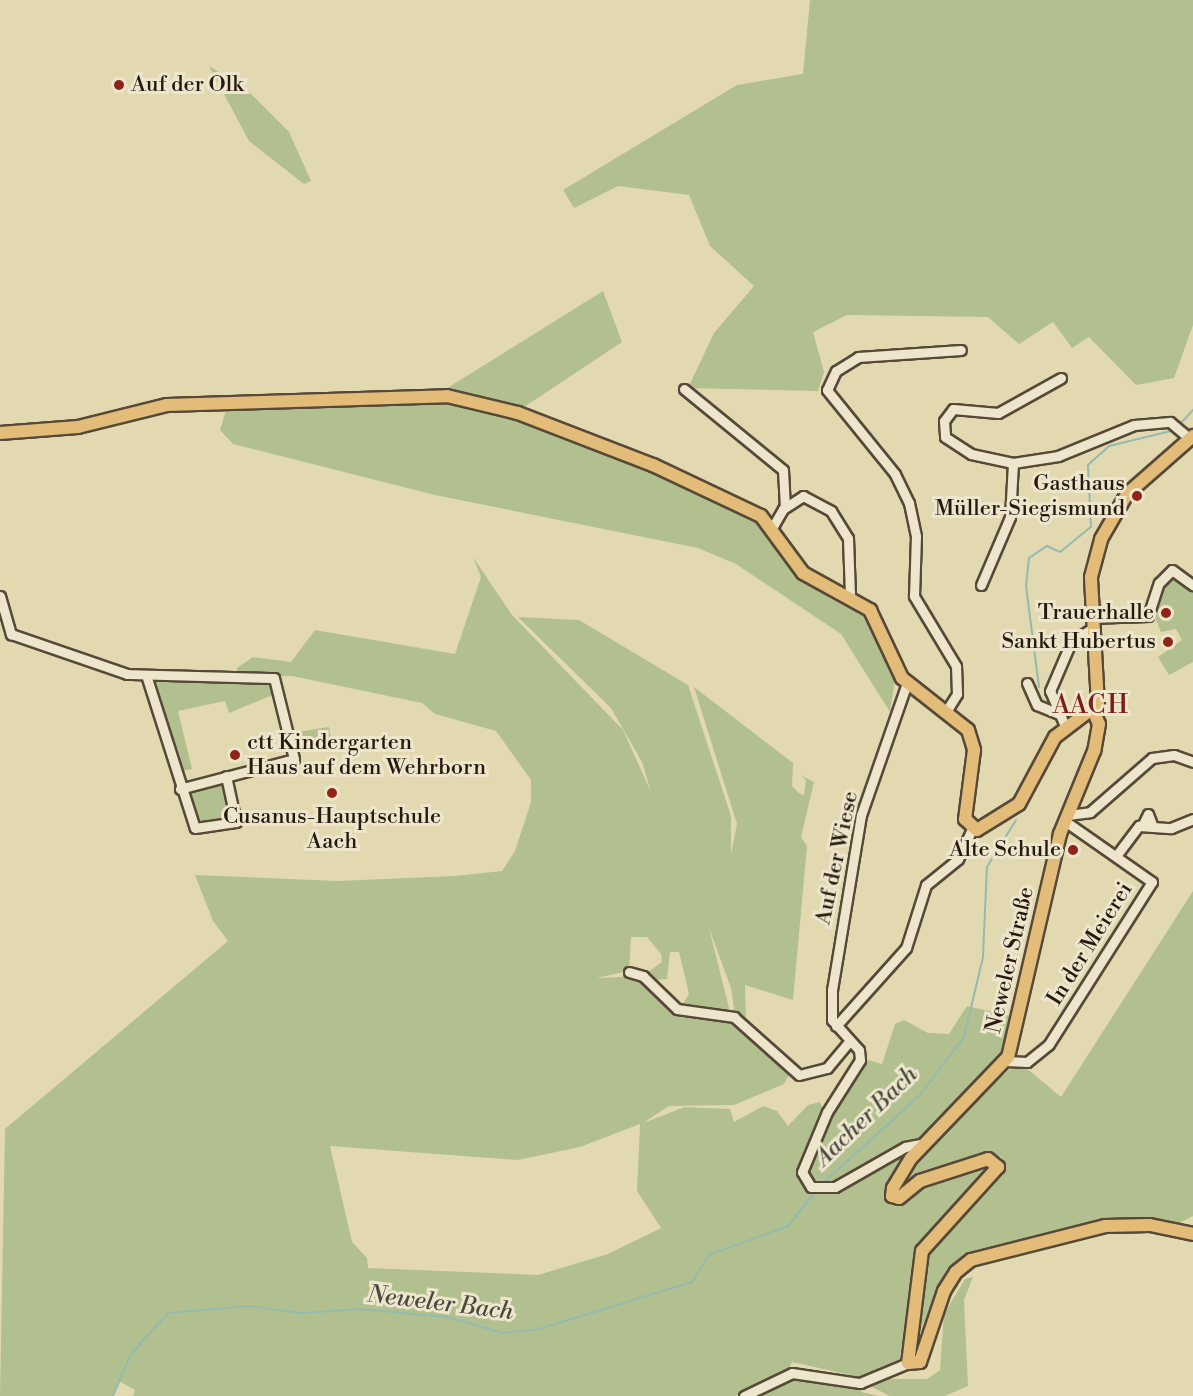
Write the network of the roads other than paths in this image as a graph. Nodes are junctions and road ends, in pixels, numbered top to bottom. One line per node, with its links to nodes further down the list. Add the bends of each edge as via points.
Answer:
1 (960, 350): 17 (street, via 858,357 836,371 827,390 895,474 909,503 916,536 914,596 956,666 957,694)
2 (1061, 378): 6 (street, via 1001,412 963,406 947,416 944,434 954,446)
3 (684, 389): 7 (street, via 783,470 788,481)
4 (0, 434): 8 (main road, via 78,427 167,405 447,396 518,413 653,465 739,503)
5 (1192, 438): 6 (street, via 1177,427 1128,426 1058,456); 13 (main road, Neweler Straße, via 1113,513 1093,568)
6 (1012, 463): 9 (street, via 1010,517)
7 (785, 507): 8 (street); 12 (street, via 807,496 839,518 850,549)
8 (772, 528): 12 (main road, via 798,568)
9 (981, 585)
10 (1193, 585): 13 (street, via 1173,569 1161,579 1148,616)
11 (0, 596): 14 (street, via 11,634)
12 (850, 596): 15 (main road, via 876,617)
13 (1085, 629): 18 (main road, Neweler Straße, via 1099,696); 19 (street, via 1050,691)
14 (147, 678): 22 (street, via 274,678 294,759); 23 (street)
15 (907, 682): 17 (main road); 29 (street, Auf der Wiese, via 861,816 831,996)
16 (1027, 683): 19 (street, via 1041,708)
17 (947, 710): 26 (main road, via 965,725 972,741 965,811)
18 (1093, 710): 20 (main road); 24 (main road, Neweler Straße, via 1099,724 1093,758)
19 (1057, 713): 20 (street)
20 (1065, 726): 26 (main road, via 1022,800 995,822)
21 (1193, 762): 24 (street, via 1174,754 1152,758 1090,812)
22 (226, 776): 23 (street); 23 (street, via 236,822 195,828)
23 (180, 789)
24 (1066, 818): 27 (street, In der Meierei); 31 (main road, Neweler Straße)
25 (1193, 819): 27 (street, via 1142,826)
26 (972, 830): 29 (street, via 958,859 926,885 906,948)
27 (1116, 856): 31 (street, In der Meierei, via 1152,882 1049,1044 1027,1062)
28 (629, 972): 30 (street, via 643,976 677,1009 734,1017 799,1075 827,1068)
29 (836, 1026): 30 (street, Auf der Wiese)
30 (849, 1042): 32 (street, Auf der Wiese, via 859,1050 860,1060 827,1112 802,1172 816,1188 848,1181 913,1143)
31 (1006, 1061): 32 (main road, Neweler Straße)
32 (926, 1143): 34 (main road, Neweler Straße, via 902,1169 894,1198 923,1180 963,1172 988,1160 998,1168 922,1251)
33 (1193, 1234): 34 (main road, via 1150,1225 1105,1226 971,1260 956,1272 944,1291 920,1362)
34 (908, 1363): 35 (street, via 860,1383 792,1373)
35 (744, 1396)

